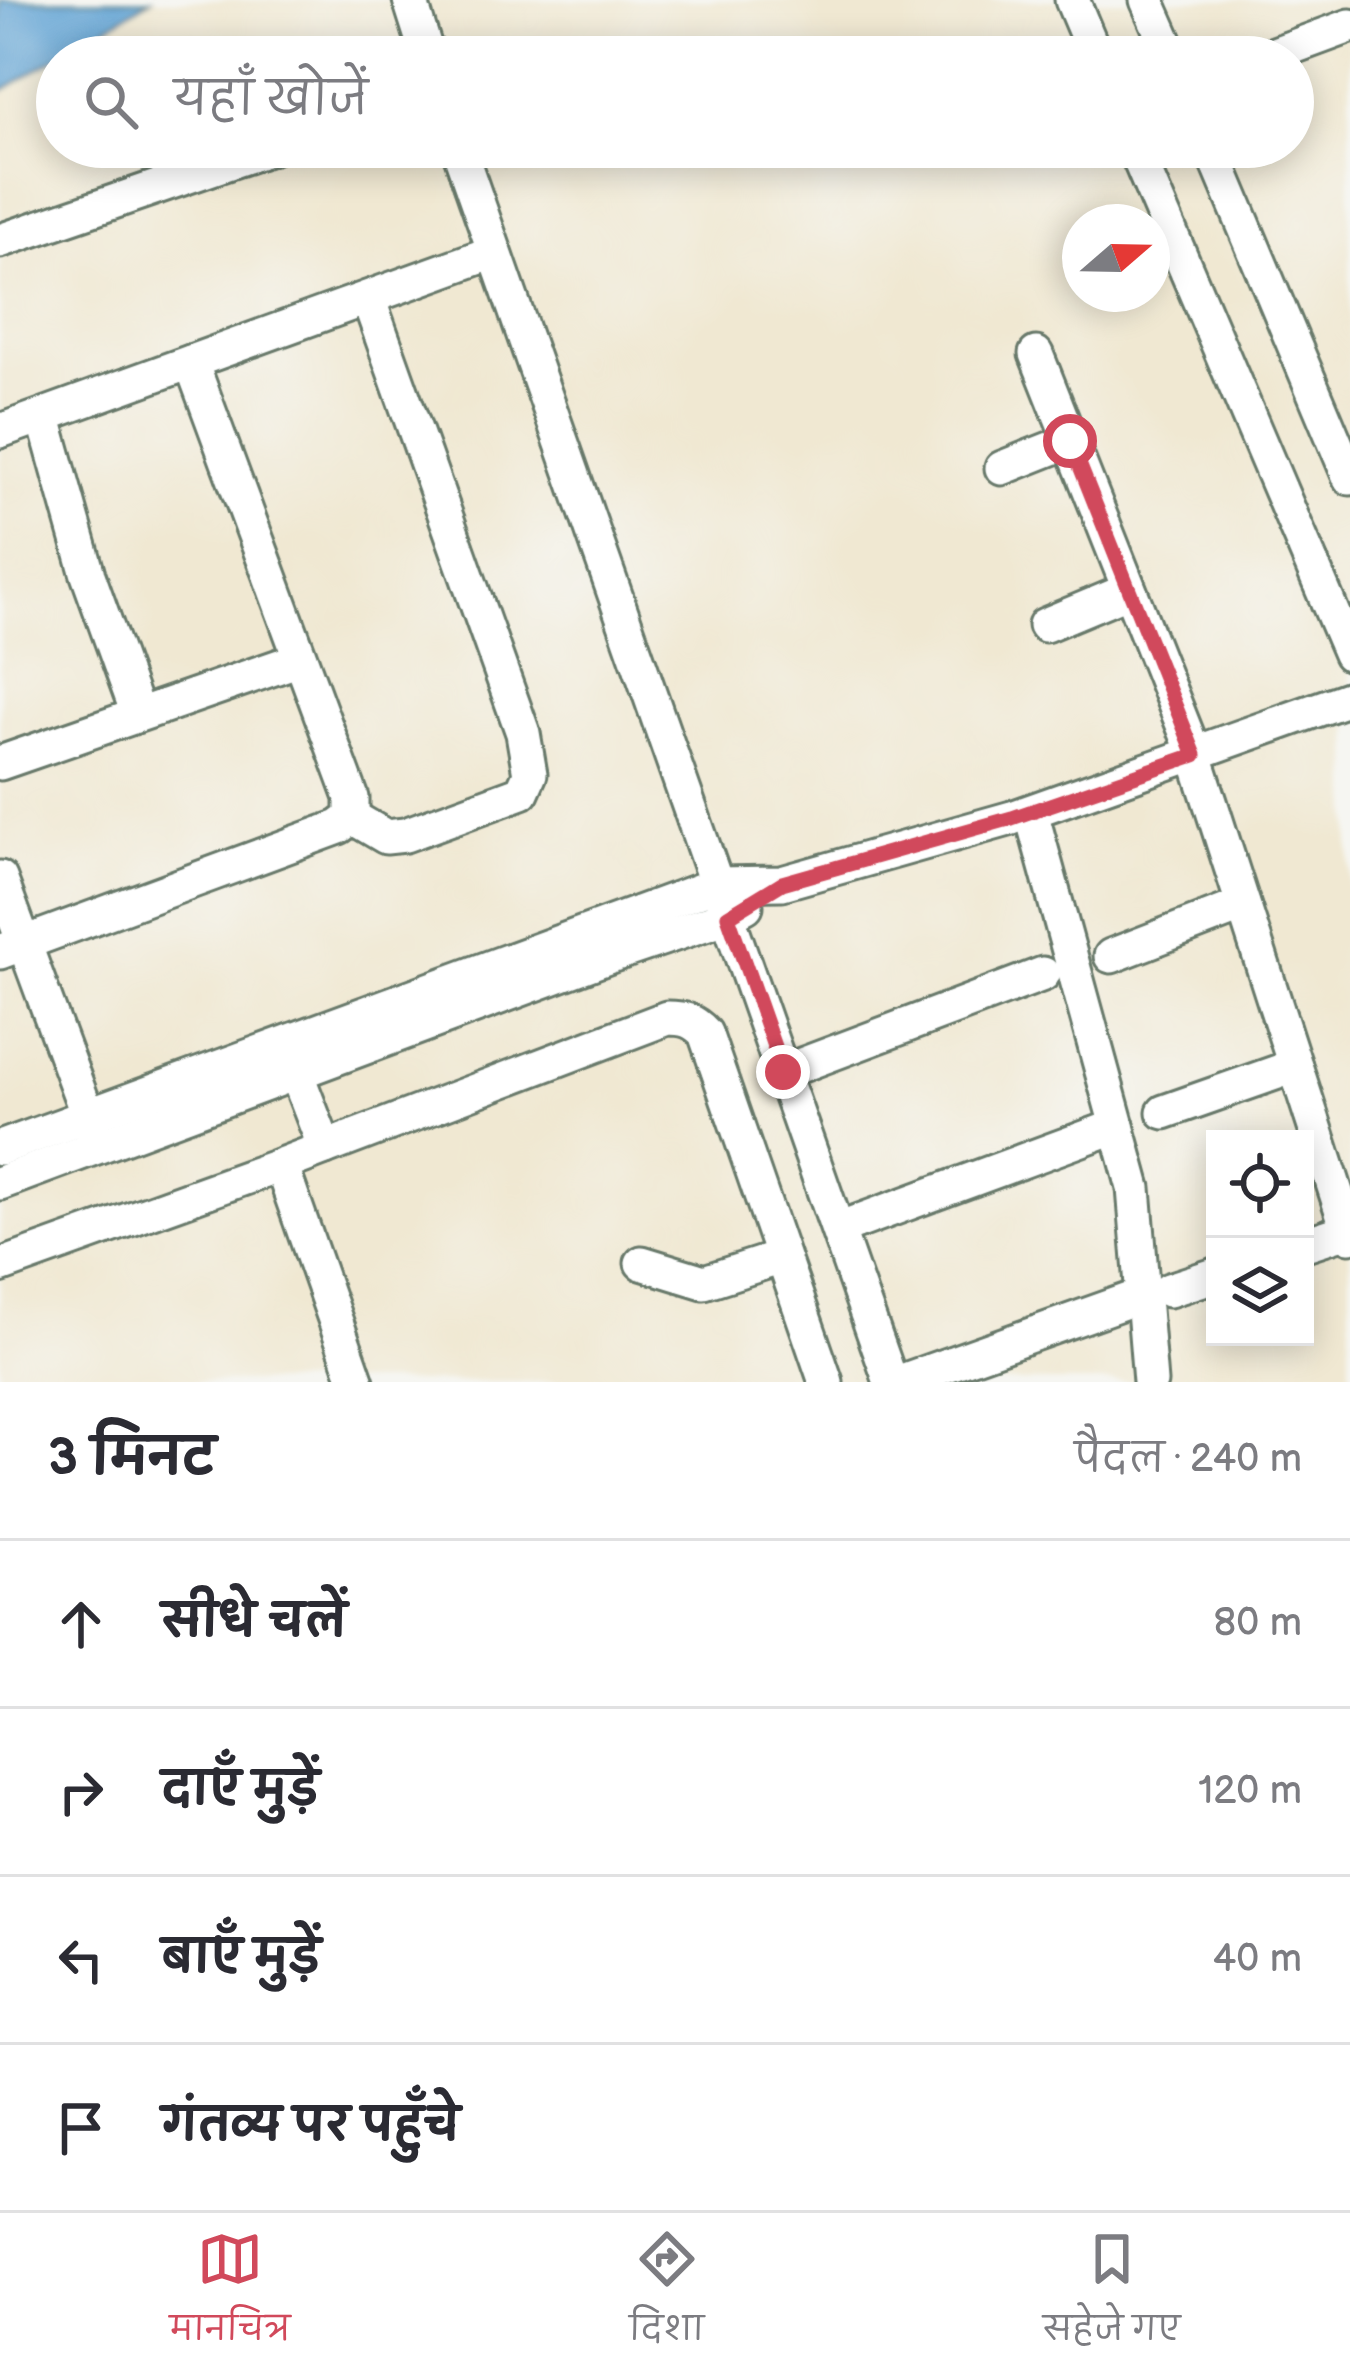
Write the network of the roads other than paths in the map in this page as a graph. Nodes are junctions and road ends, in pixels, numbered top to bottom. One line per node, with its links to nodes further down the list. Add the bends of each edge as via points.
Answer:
1 (410, 0): 5 (street)
2 (1072, 0): 6 (street)
3 (1147, 0): 7 (street)
4 (1350, 26): 8 (street)
5 (421, 36)
6 (1087, 36)
7 (1163, 36)
8 (1314, 39)
9 (211, 168): 13 (street)
10 (465, 168): 14 (street)
11 (1143, 168): 25 (street)
12 (1220, 168): 22 (street)
13 (0, 241)
14 (494, 252): 15 (street); 35 (street)
15 (368, 298): 17 (street); 32 (street, via 523,733 530,774 522,792 405,835 386,836)
16 (1036, 354): 20 (street)
17 (191, 362): 18 (street); 26 (street)
18 (44, 418): 19 (street); 28 (street)
19 (0, 431)
20 (1070, 441): 21 (street); 23 (street)
21 (1002, 468)
22 (1350, 478)
23 (1129, 590): 24 (street); 29 (street)
24 (1045, 625)
25 (1350, 654)
26 (300, 659): 28 (street); 32 (street)
27 (1350, 698): 29 (street)
28 (138, 714): 30 (street)
29 (1195, 755): 31 (street); 36 (street)
30 (0, 764)
31 (1030, 812): 34 (street); 46 (street)
32 (352, 817): 38 (street)
33 (0, 878): 38 (street)
34 (782, 883): 35 (street); 37 (street)
35 (717, 884): 37 (street); 45 (street)
36 (1243, 905): 39 (street); 41 (street)
37 (728, 916): 42 (street); 43 (street)
38 (11, 949): 45 (street)
39 (1112, 956)
40 (1043, 974): 42 (street)
41 (1295, 1066): 44 (street); 53 (street)
42 (783, 1072): 52 (street)
43 (296, 1075): 48 (street); 49 (street)
44 (1164, 1112)
45 (88, 1114): 47 (street); 48 (street)
46 (1117, 1126): 52 (street); 59 (street)
47 (0, 1148)
48 (100, 1148): 51 (street)
49 (325, 1148): 50 (street); 55 (street, via 667,1018 685,1018 705,1033)
50 (281, 1165): 57 (street); 60 (street)
51 (0, 1184)
52 (838, 1229): 62 (street)
53 (1349, 1233): 54 (street)
54 (1314, 1242)
55 (782, 1256): 56 (street, via 704,1282); 61 (street)
56 (642, 1263)
57 (0, 1266)
58 (1206, 1277): 59 (street)
59 (1156, 1293): 62 (street); 63 (street)
60 (358, 1382)
61 (826, 1382)
62 (895, 1382)
63 (1150, 1382)

